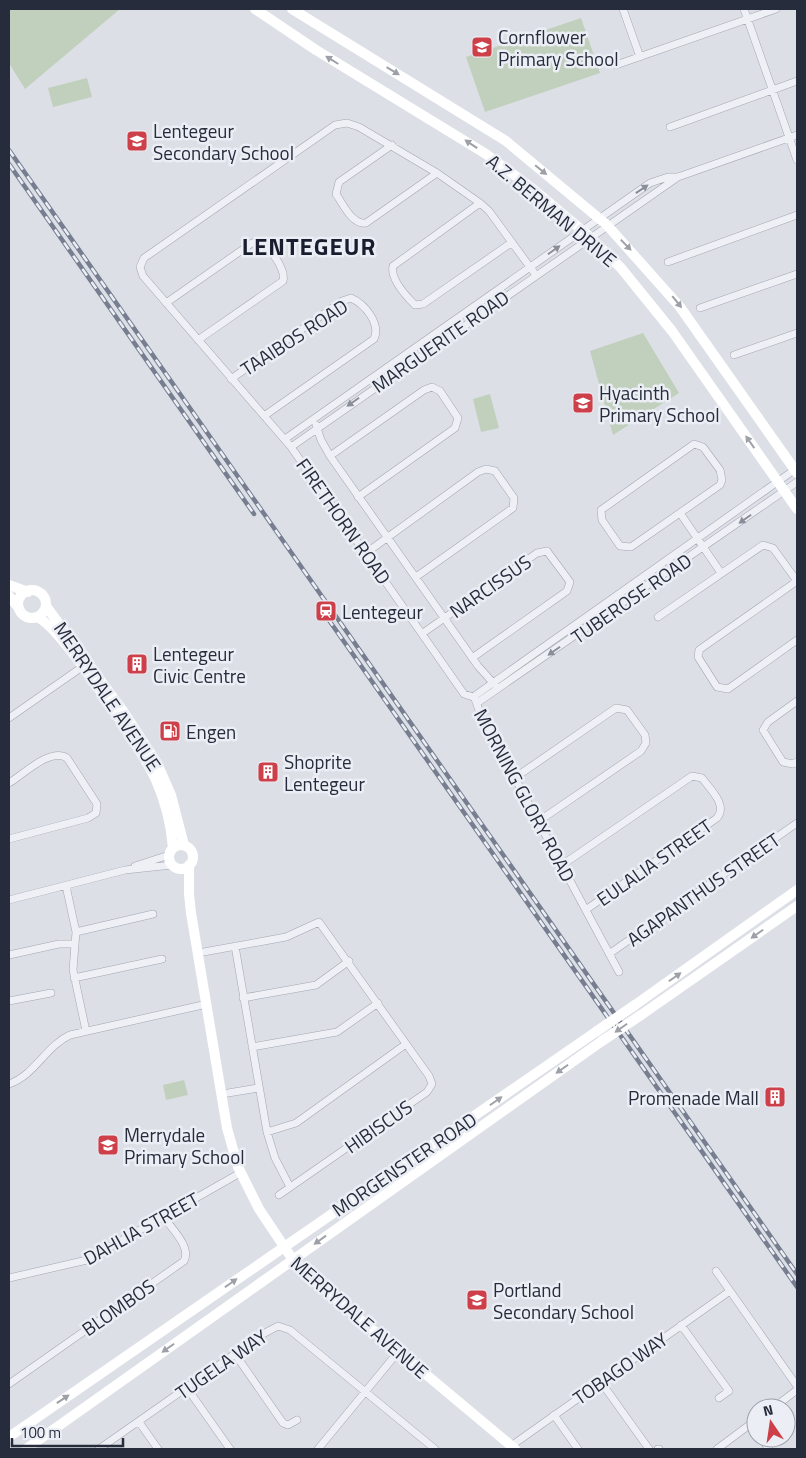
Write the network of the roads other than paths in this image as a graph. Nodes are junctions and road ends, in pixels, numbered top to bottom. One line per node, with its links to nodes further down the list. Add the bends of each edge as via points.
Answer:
1 (255, 9): 21 (main road, A.Z. BERMAN DRIVE, one-way to 1, via 486,154)
2 (292, 9): 20 (main road, A.Z. BERMAN DRIVE, one-way to 20, via 506,141)
3 (623, 9): 7 (street)
4 (744, 9): 6 (street)
5 (776, 9): 6 (street)
6 (748, 19): 7 (street); 10 (street)
7 (640, 57): 8 (street)
8 (616, 65)
9 (797, 81): 10 (street)
10 (772, 90): 11 (street); 13 (street)
11 (670, 126)
12 (797, 135): 13 (street)
13 (789, 138): 15 (street); 17 (street)
14 (392, 145): 16 (street); 16 (street, via 339,182 336,188 336,194 360,224); 27 (street, FIRETHORN ROAD, via 353,124 335,125 144,258 140,267 143,276)
15 (797, 160)
16 (437, 173): 18 (street)
17 (678, 177): 20 (street, via 616,219); 20 (street, one-way to 17, via 610,211 650,183)
18 (480, 203): 22 (street); 22 (street, via 393,266 394,278 411,301 415,305 423,304)
19 (797, 215): 23 (street)
20 (603, 222): 21 (street); 39 (main road, A.Z. BERMAN DRIVE, one-way to 39, via 680,307)
21 (586, 234): 24 (street, MARGUERITE ROAD, one-way to 21); 25 (street, MARGUERITE ROAD); 40 (main road, A.Z. BERMAN DRIVE, one-way to 21, via 672,331 621,268)
22 (511, 243): 24 (street)
23 (668, 262)
24 (529, 267): 25 (street); 34 (street, MARGUERITE ROAD)
25 (536, 274): 35 (street, MARGUERITE ROAD, one-way to 35)
26 (797, 274): 28 (street)
27 (166, 303): 30 (street, FIRETHORN ROAD); 30 (street, via 252,243 264,244 283,270 283,281)
28 (700, 308)
29 (797, 333): 31 (street)
30 (198, 340): 32 (street, FIRETHORN ROAD)
31 (734, 355)
32 (231, 379): 33 (street, FIRETHORN ROAD); 33 (street, TAAIBOS ROAD, via 342,301 351,298 359,302 376,325 374,339)
33 (264, 416): 36 (street, FIRETHORN ROAD)
34 (312, 420): 35 (street, FIRETHORN ROAD); 36 (street, MARGUERITE ROAD)
35 (318, 427): 37 (street, MARGUERITE ROAD); 38 (street, FIRETHORN ROAD)
36 (285, 439): 37 (street, FIRETHORN ROAD)
37 (291, 446): 49 (street, FIRETHORN ROAD)
38 (330, 456): 43 (street, FIRETHORN ROAD); 43 (street, via 424,390 432,387 440,391 458,418 455,428)
39 (797, 470): 40 (street, TUBEROSE ROAD)
40 (778, 482): 42 (main road, A.Z. BERMAN DRIVE); 47 (street, TUBEROSE ROAD)
41 (797, 482): 42 (street, TUBEROSE ROAD)
42 (785, 491): 44 (main road, A.Z. BERMAN DRIVE); 48 (street, TUBEROSE ROAD, one-way to 48)
43 (358, 497): 46 (street, FIRETHORN ROAD)
44 (797, 509)
45 (680, 513): 45 (street, via 636,544 624,548 600,515 604,506 698,444 720,470 722,480 720,485); 47 (street)
46 (387, 536): 49 (street); 51 (street, FIRETHORN ROAD); 51 (street, via 478,472 491,468 499,475 514,498 513,508)
47 (698, 538): 48 (street); 65 (street, TUBEROSE ROAD)
48 (704, 547): 50 (street); 66 (street, TUBEROSE ROAD, one-way to 66)
49 (366, 553): 61 (street, FIRETHORN ROAD)
50 (721, 573): 52 (street, via 768,544); 59 (street)
51 (416, 577): 60 (street, FIRETHORN ROAD)
52 (797, 581): 62 (street, via 699,650 698,656 717,687 728,689)
53 (9, 585): 54 (main road)
54 (28, 592): 56 (main road, via 40,593); 57 (main road, via 20,600)
55 (9, 596): 57 (main road)
56 (46, 606): 58 (main road); 70 (main road, MERRYDALE AVENUE)
57 (19, 608): 58 (main road, via 26,617)
58 (38, 617): 64 (main road, MERRYDALE AVENUE, via 50,625)
59 (658, 617)
60 (444, 618): 61 (street, NARCISSUS); 63 (street, FIRETHORN ROAD); 63 (street, NARCISSUS, via 537,553 547,551 551,554 570,582 567,591)
61 (423, 633): 67 (street, FIRETHORN ROAD, via 464,694)
62 (797, 640)
63 (472, 658): 65 (street, FIRETHORN ROAD)
64 (82, 666): 69 (street); 70 (main road, MERRYDALE AVENUE)
65 (493, 683): 66 (street, FIRETHORN ROAD); 67 (street, TUBEROSE ROAD)
66 (498, 689): 67 (street, TUBEROSE ROAD)
67 (475, 700): 72 (street, MORNING GLORY ROAD)
68 (797, 701): 71 (street, via 768,722 763,730 783,762)
69 (9, 718)
70 (135, 737): 77 (main road, MERRYDALE AVENUE, via 157,763); 78 (main road, MERRYDALE AVENUE, via 163,799 171,830)
71 (797, 762)
72 (516, 777): 74 (street, MORNING GLORY ROAD); 74 (street, via 616,708 627,710 644,735 646,743 641,751)
73 (9, 783): 76 (street, via 51,755 60,754 67,758 97,804 96,812 88,818)
74 (539, 821): 80 (street, MORNING GLORY ROAD)
75 (797, 823): 95 (street, AGAPANTHUS STREET)
76 (9, 839)
77 (184, 846): 78 (main road); 79 (main road, via 192,853)
78 (171, 851): 81 (main road); 82 (street)
79 (189, 865): 81 (main road); 85 (main road, MERRYDALE AVENUE)
80 (562, 865): 88 (street, MORNING GLORY ROAD); 88 (street, EULALIA STREET, via 692,776 702,778 720,804 717,818)
81 (175, 867): 82 (street); 85 (main road, MERRYDALE AVENUE)
82 (125, 870): 83 (street)
83 (66, 886): 86 (street); 90 (street)
84 (797, 890): 116 (main road, MORGENSTER ROAD, one-way to 84, bridge)
85 (189, 894): 93 (main road, MERRYDALE AVENUE)
86 (9, 900)
87 (797, 906): 117 (main road, MORGENSTER ROAD, one-way to 117, bridge)
88 (586, 909): 95 (street, MORNING GLORY ROAD)
89 (152, 914): 90 (street)
90 (76, 932): 91 (street)
91 (75, 944): 94 (street); 99 (street)
92 (235, 946): 93 (street, HIBISCUS); 97 (street, HIBISCUS, via 286,937 318,922); 101 (street)
93 (198, 953): 104 (main road, MERRYDALE AVENUE)
94 (9, 954)
95 (609, 954): 98 (street, MORNING GLORY ROAD)
96 (162, 958): 99 (street)
97 (349, 961): 101 (street, via 316,985); 103 (street, HIBISCUS)
98 (619, 972)
99 (74, 978): 105 (street)
100 (51, 993): 102 (street)
101 (243, 998): 107 (street)
102 (9, 1001)
103 (378, 1003): 106 (street, HIBISCUS); 107 (street, via 337,1032)
104 (207, 1004): 105 (street); 110 (main road, MERRYDALE AVENUE)
105 (86, 1031): 108 (street, via 61,1040 22,1078)
106 (406, 1044): 111 (street, via 296,1123); 113 (street, HIBISCUS, via 430,1076 432,1084 428,1092)
107 (252, 1047): 109 (street)
108 (9, 1084)
109 (258, 1088): 110 (street); 111 (street)
110 (222, 1094): 112 (main road, MERRYDALE AVENUE)
111 (267, 1132): 113 (street, via 275,1158)
112 (240, 1173): 115 (street, DAHLIA STREET); 116 (main road, MERRYDALE AVENUE)
113 (290, 1187): 114 (street, HIBISCUS)
114 (279, 1195)
115 (163, 1216): 119 (street, DAHLIA STREET, via 87,1260); 125 (street, BLOMBOS, via 185,1248 184,1261)
116 (283, 1247): 117 (main road, MERRYDALE AVENUE); 136 (main road, MORGENSTER ROAD, one-way to 116)
117 (293, 1260): 122 (main road, MERRYDALE AVENUE, via 320,1287); 138 (main road, MORGENSTER ROAD, one-way to 138)
118 (716, 1271): 120 (street)
119 (9, 1278)
120 (730, 1290): 121 (street, TOBAGO WAY); 126 (street)
121 (681, 1325): 124 (street, TOBAGO WAY); 130 (street, via 729,1391)
122 (398, 1352): 129 (street); 137 (main road, MERRYDALE AVENUE)
123 (234, 1354): 127 (street, TUGELA WAY); 129 (street, TUGELA WAY, via 272,1328 285,1327); 133 (street, via 283,1423)
124 (601, 1382): 132 (street, TOBAGO WAY); 145 (street)
125 (9, 1384)
126 (797, 1386)
127 (187, 1388): 134 (street, TUGELA WAY); 141 (street)
128 (797, 1390): 131 (street)
129 (365, 1392): 142 (street); 143 (street, TUGELA WAY)
130 (719, 1398)
131 (786, 1398)
132 (554, 1415): 137 (street, TOBAGO WAY); 144 (street)
133 (297, 1420)
134 (138, 1422): 139 (street, TUGELA WAY); 140 (street)
135 (746, 1427): 146 (street)
136 (9, 1437)
137 (513, 1448)
138 (26, 1449)
139 (99, 1449)
140 (158, 1449)
141 (230, 1449)
142 (318, 1449)
143 (434, 1449)
144 (578, 1449)
145 (648, 1449)
146 (718, 1449)

